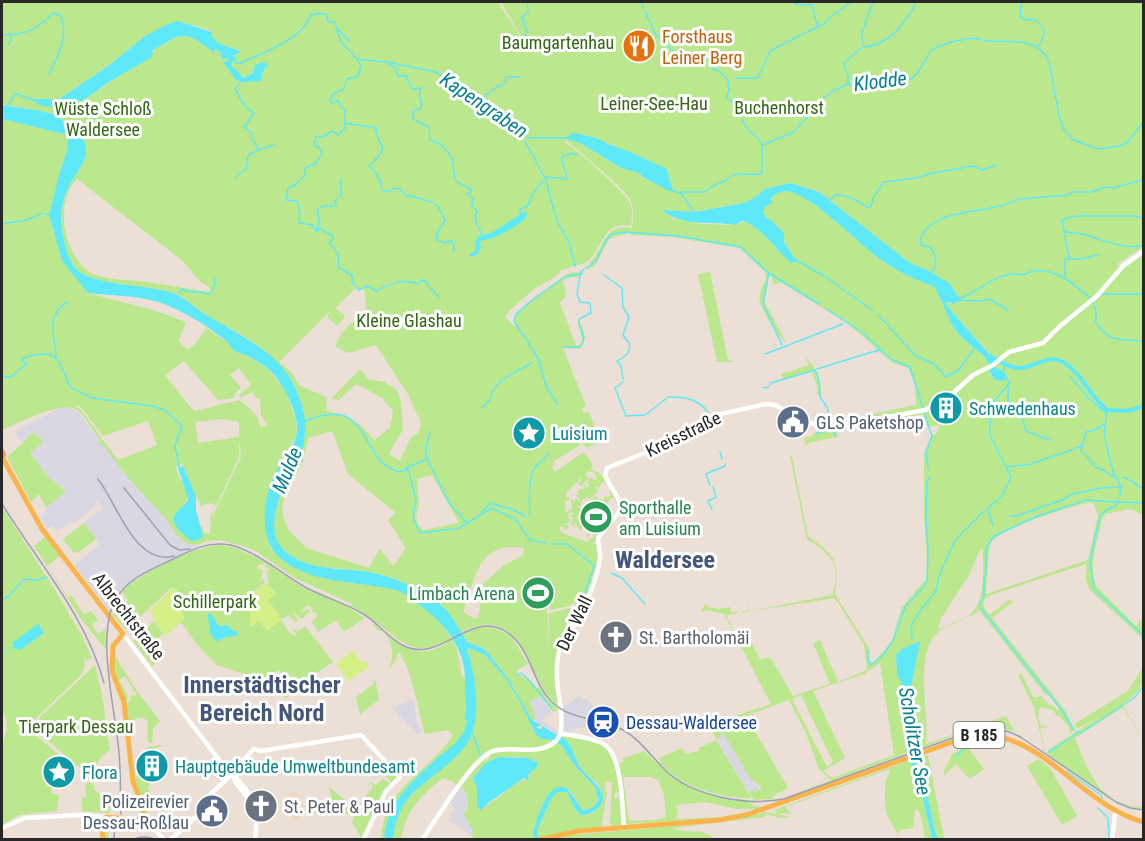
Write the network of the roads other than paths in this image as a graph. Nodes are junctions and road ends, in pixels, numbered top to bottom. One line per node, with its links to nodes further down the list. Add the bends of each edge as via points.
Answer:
1 (1143, 251): 3 (main road, Kreisstraße, via 1040,344 1011,351 925,410 836,428 815,425 770,404 716,415 652,450 607,468 605,476)
2 (2, 455): 4 (main road, Albrechtstraße, via 50,539)
3 (623, 508): 5 (main road, Der Wall, via 599,537 599,564 583,610 558,652)
4 (123, 634): 6 (main road, Albrechtstraße); 9 (main road, via 113,647 112,671 124,702 133,780 144,807)
5 (560, 734): 11 (main road, via 604,744 612,753); 17 (main road, via 555,742 536,749 487,754 461,782)
6 (231, 775): 14 (main road, via 201,803 200,813); 15 (main road, Albrechtstraße, via 255,813); 16 (main road, via 254,750 361,735 400,777 386,791)
7 (106, 816): 9 (main road); 12 (main road, via 22,816); 13 (main road)
8 (1116, 816): 10 (main road, B 185); 11 (main road, B 185, via 1014,740 988,735 964,738 746,816); 19 (main road)
9 (142, 820): 14 (main road, via 152,824)
10 (1143, 822)
11 (624, 826): 18 (main road, B 185)
12 (2, 827)
13 (103, 840)
14 (165, 840)
15 (254, 840)
16 (363, 840)
17 (422, 840)
18 (538, 840)
19 (1112, 840)

